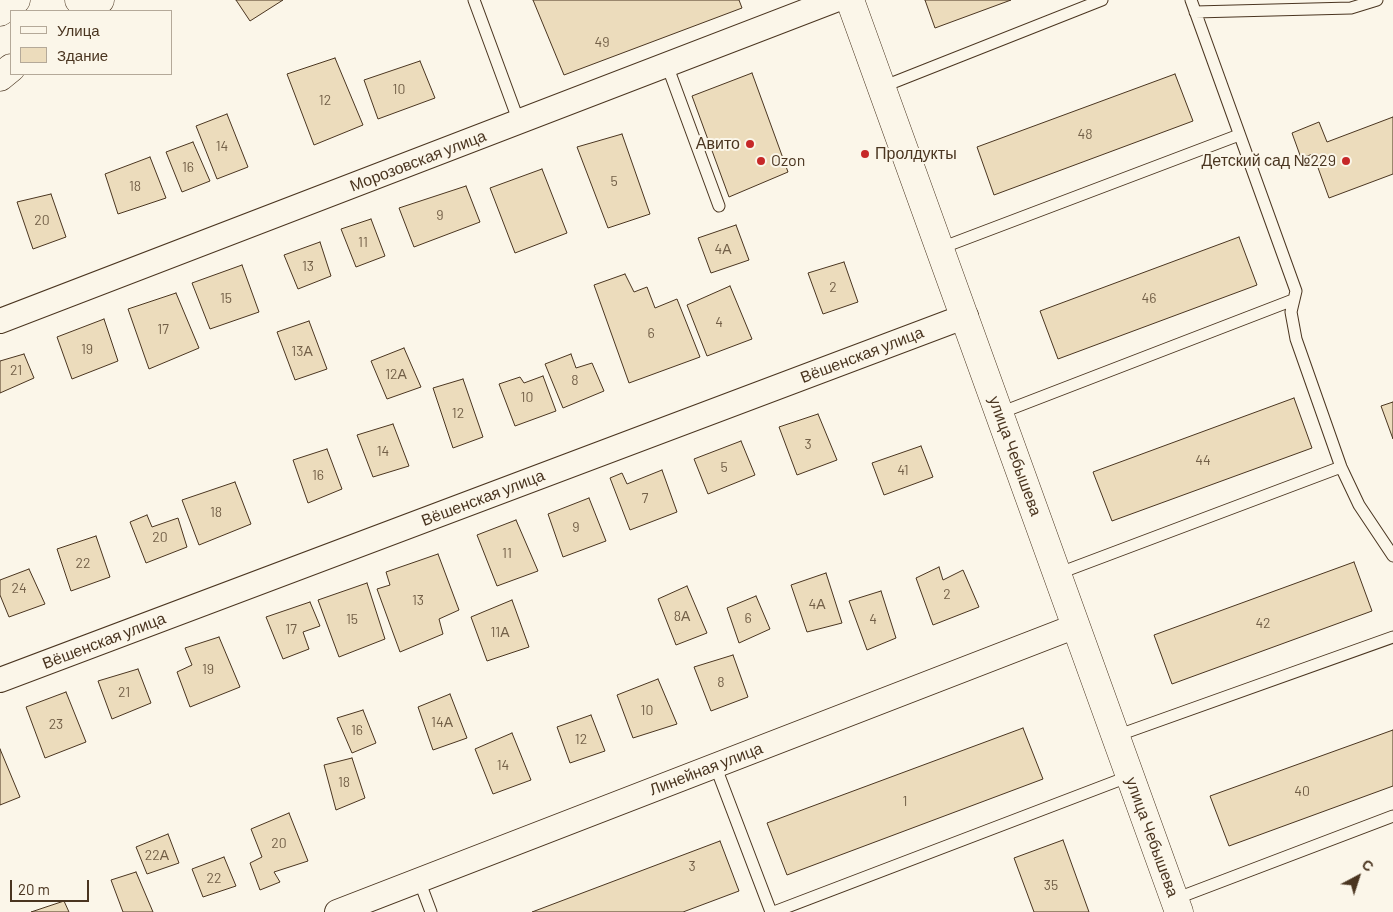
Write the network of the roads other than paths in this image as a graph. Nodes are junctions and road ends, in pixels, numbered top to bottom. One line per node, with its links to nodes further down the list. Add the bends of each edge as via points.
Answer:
1 (16, 0): 11 (main road)
2 (79, 0): 3 (main road, via 84,4)
3 (102, 0): 10 (main road)
4 (474, 0): 17 (lane)
5 (836, 0): 13 (street, Морозовская улица)
6 (850, 0): 16 (main road, улица Чебышева)
7 (1102, 0): 16 (lane)
8 (1191, 0): 12 (lane)
9 (1377, 0): 12 (lane, via 1352,8)
10 (89, 10)
11 (0, 12)
12 (1195, 12): 18 (lane)
13 (667, 65): 17 (street, Морозовская улица); 19 (lane)
14 (10, 69): 15 (main road)
15 (0, 77)
16 (882, 87): 20 (main road, улица Чебышева)
17 (519, 122): 23 (street, Морозовская улица)
18 (1239, 135): 20 (lane); 21 (lane, via 1296,291)
19 (719, 206)
20 (941, 248): 22 (main road, улица Чебышева)
21 (1294, 300): 24 (lane); 25 (lane, via 1291,312 1296,340)
22 (966, 316): 24 (main road, улица Чебышева); 30 (street, Вёшенская улица)
23 (0, 322)
24 (1000, 413): 27 (main road, улица Чебышева)
25 (1340, 467): 26 (lane, via 1359,505); 27 (lane)
26 (1393, 556)
27 (1057, 574): 28 (main road, улица Чебышева)
28 (1076, 626): 31 (main road, улица Чебышева); 32 (street, Линейная улица)
29 (1393, 637): 31 (lane)
30 (0, 680)
31 (1116, 736): 33 (main road, улица Чебышева)
32 (715, 766): 35 (street, Линейная улица); 39 (lane)
33 (1130, 776): 36 (main road, улица Чебышева); 39 (lane)
34 (1393, 816): 36 (lane)
35 (419, 880): 37 (street, Линейная улица); 38 (lane)
36 (1177, 905)
37 (337, 912)
38 (431, 912)
39 (772, 912)

